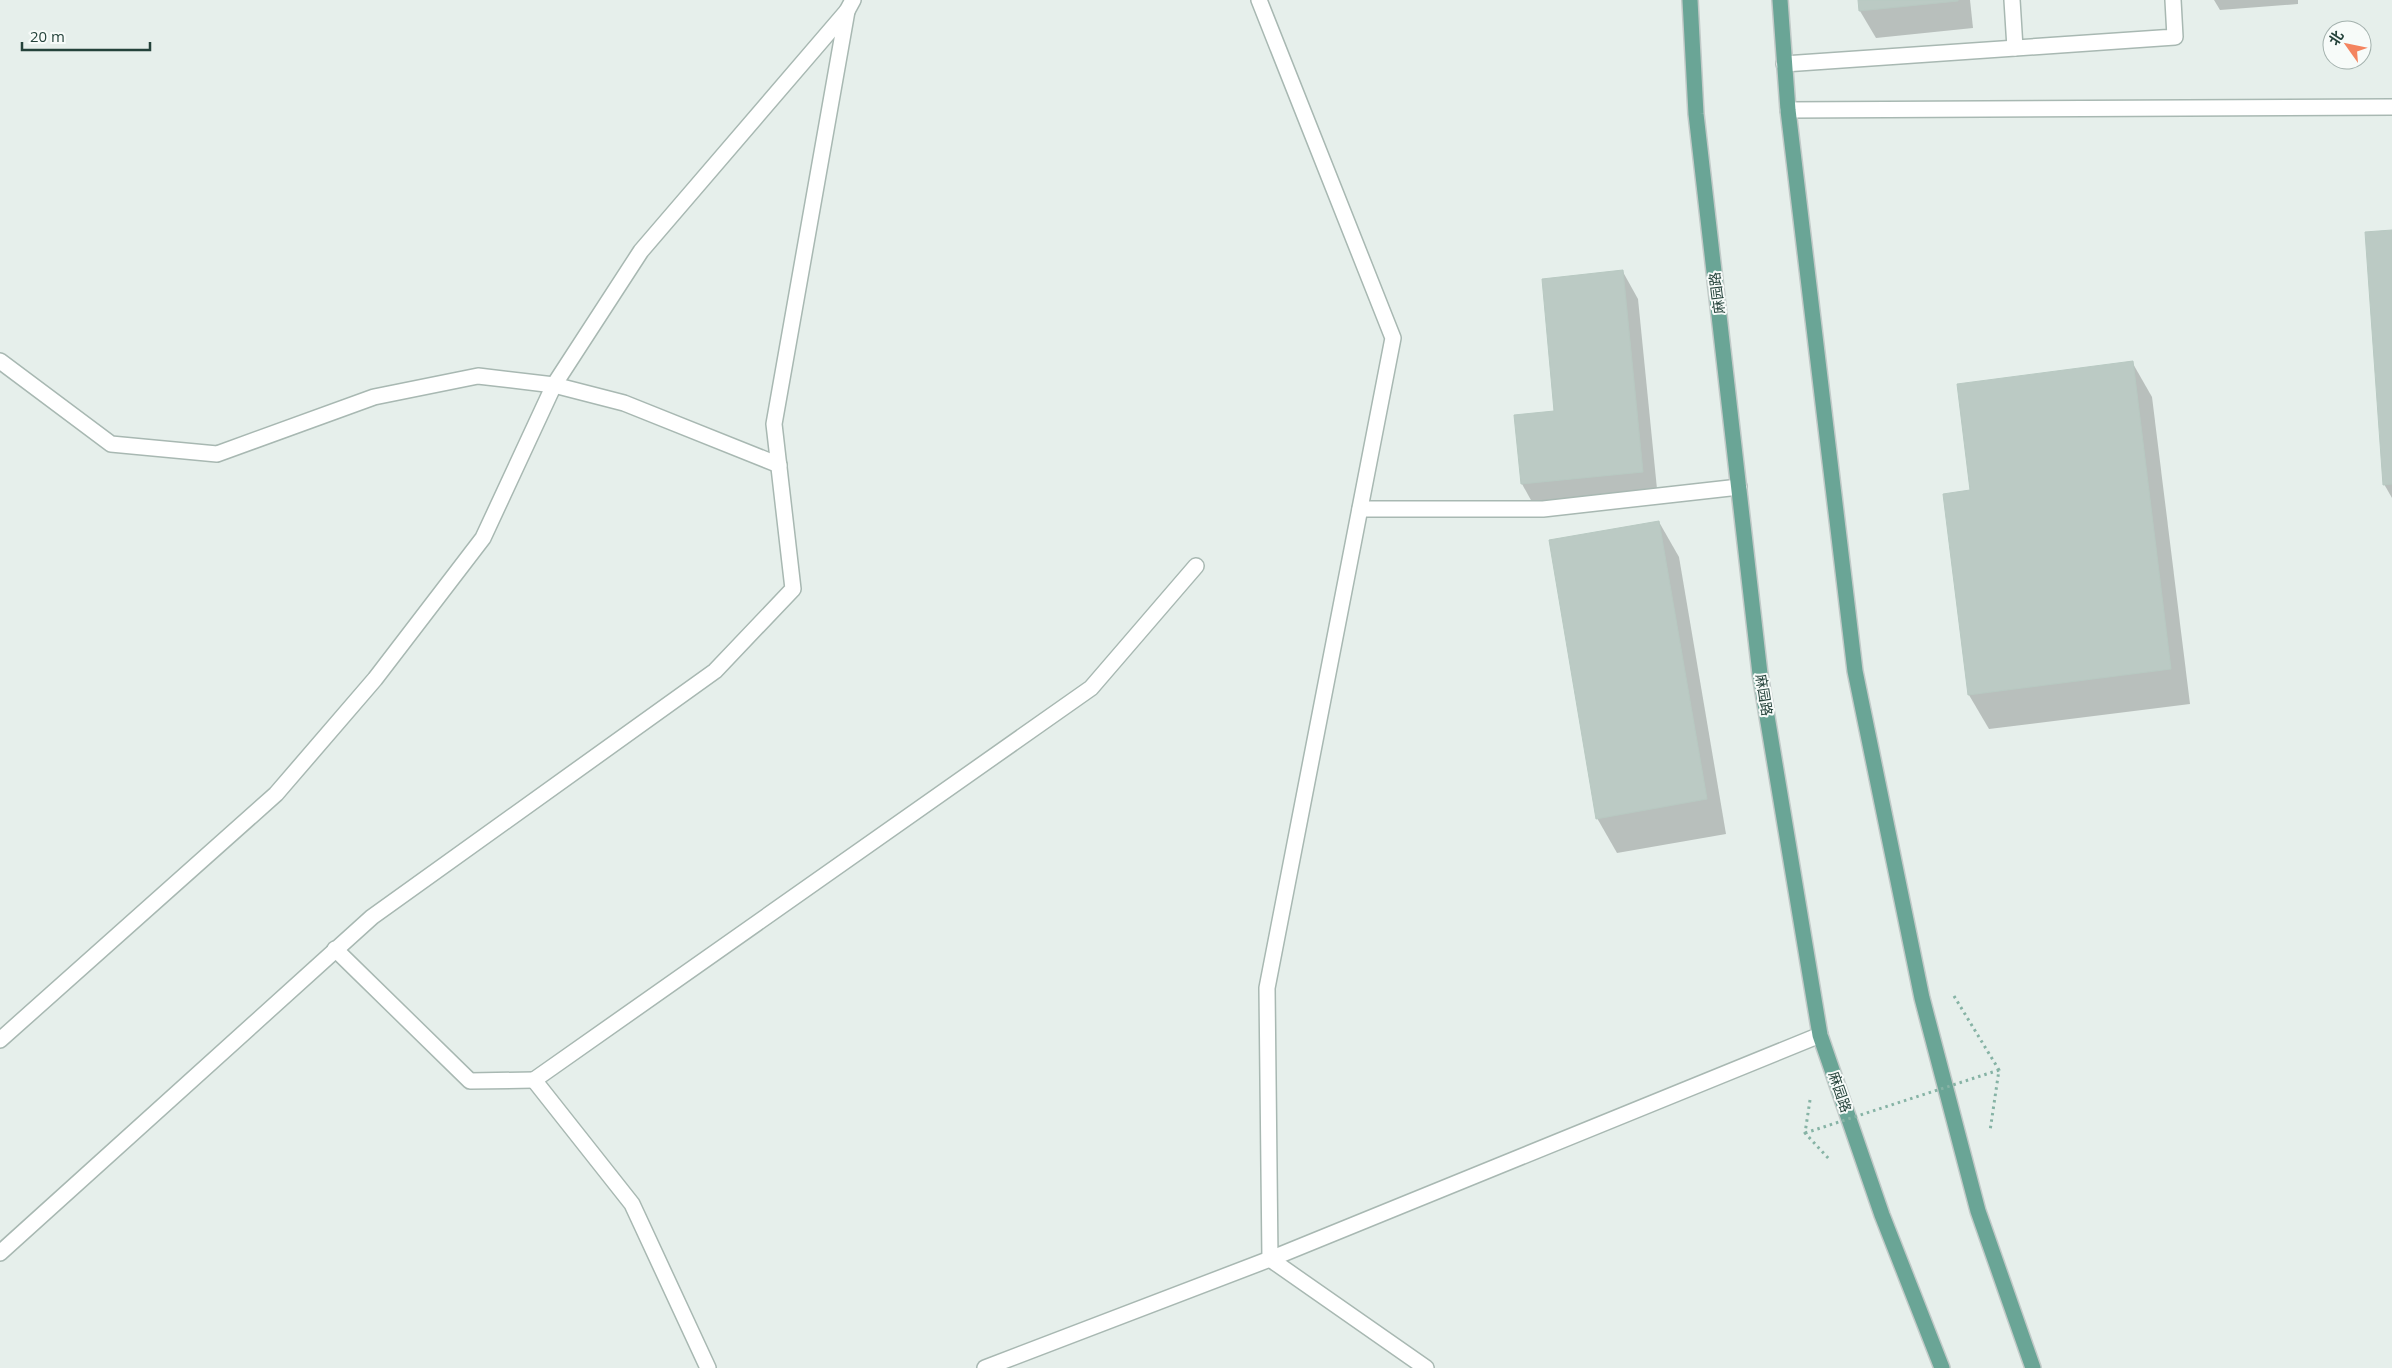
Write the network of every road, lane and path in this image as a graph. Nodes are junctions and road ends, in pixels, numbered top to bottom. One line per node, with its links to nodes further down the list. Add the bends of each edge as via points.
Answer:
1 (1259, 0): 15 (street, via 1393,338)
2 (1690, 0): 14 (main road, 麻园路, via 1696,114)
3 (1780, 0): 8 (main road)
4 (2012, 0): 7 (street)
5 (2173, 0): 7 (street, via 2176,37)
6 (850, 5): 12 (street, via 640,251); 13 (street, via 774,424)
7 (2015, 48): 8 (street)
8 (1784, 64): 10 (main road)
9 (2392, 107): 10 (street)
10 (1788, 110): 29 (main road, via 1855,671 1925,1007 1978,1211)
11 (0, 361): 12 (street, via 111,444 217,454 374,397 478,376)
12 (554, 385): 13 (street, via 624,403); 19 (street, via 482,538 369,687 276,794)
13 (778, 465): 17 (street, via 793,589 715,671 372,917)
14 (1739, 487): 15 (street, via 1543,508); 18 (main road, 麻园路, via 1760,674)
15 (1360, 509): 24 (street, via 1267,988)
16 (1196, 566): 21 (street, via 1091,688)
17 (335, 949): 21 (street, via 470,1081); 23 (street)
18 (1820, 1035): 24 (street); 28 (main road, 麻园路, via 1882,1216)
19 (0, 1040)
20 (2000, 1070): 22 (path, bridge)
21 (534, 1080): 25 (street, via 632,1204)
22 (1804, 1133)
23 (0, 1253)
24 (1270, 1259): 26 (street); 27 (street)
25 (708, 1368)
26 (985, 1368)
27 (1426, 1368)
28 (1942, 1368)
29 (2034, 1368)

